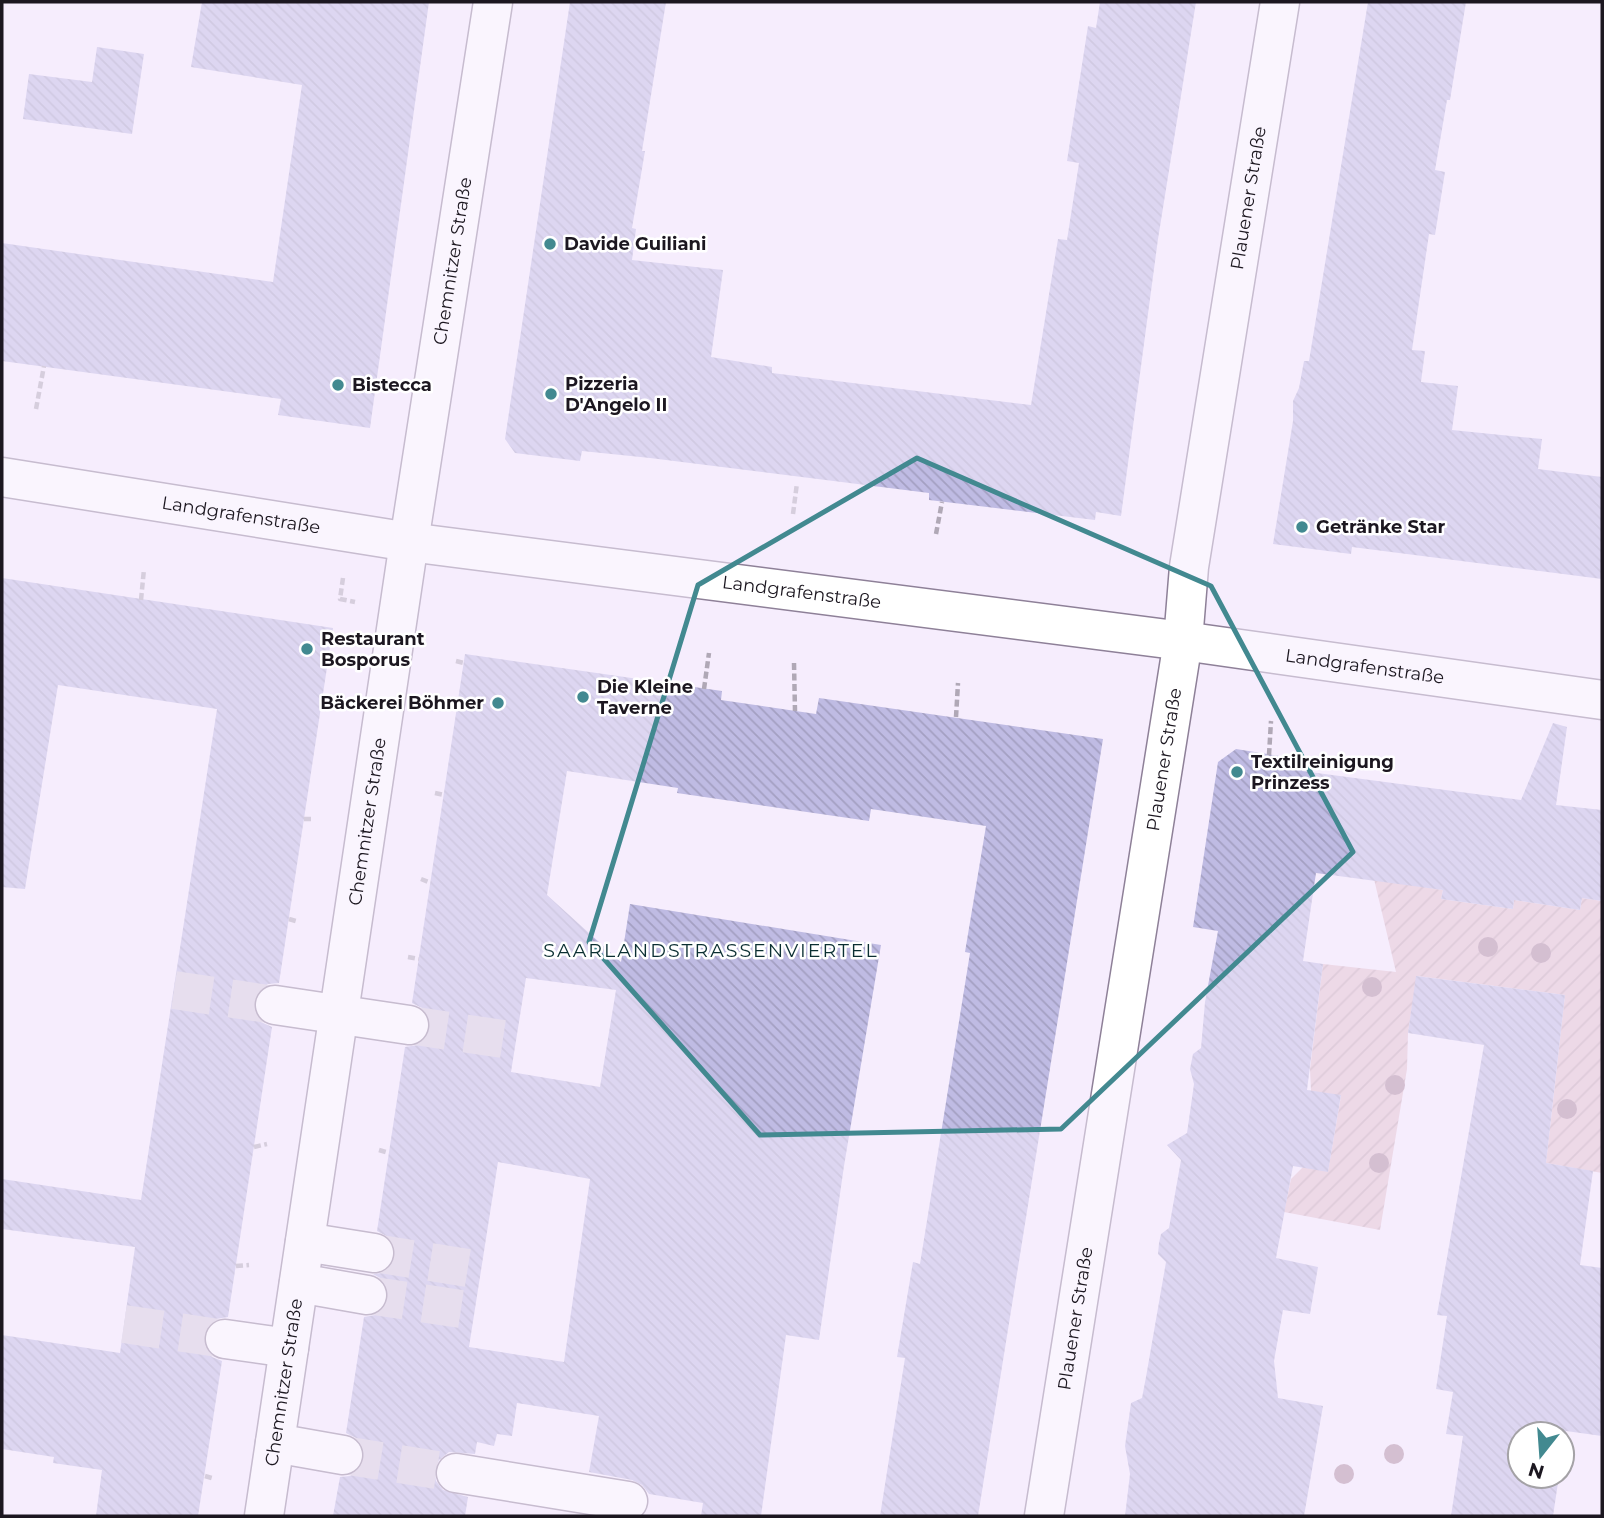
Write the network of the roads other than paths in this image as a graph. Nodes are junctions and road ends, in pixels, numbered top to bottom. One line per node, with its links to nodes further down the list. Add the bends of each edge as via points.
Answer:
1 (493, 2): 4 (street, Chemnitzer Straße)
2 (1280, 2): 5 (street, Plauener Straße, via 1189,567)
3 (2, 477): 4 (street, Landgrafenstraße)
4 (409, 542): 5 (street, Landgrafenstraße); 8 (street, Chemnitzer Straße)
5 (1183, 641): 6 (street, Landgrafenstraße); 21 (street, Plauener Straße)
6 (1602, 700)
7 (275, 1004): 8 (street)
8 (339, 1013): 9 (street); 10 (street, Chemnitzer Straße)
9 (409, 1025)
10 (305, 1242): 11 (street); 12 (street, Chemnitzer Straße)
11 (374, 1253)
12 (299, 1283): 13 (street); 15 (street, Chemnitzer Straße)
13 (367, 1295)
14 (225, 1339): 15 (street)
15 (289, 1348): 16 (street, Chemnitzer Straße)
16 (275, 1443): 17 (street); 20 (street, Chemnitzer Straße)
17 (343, 1455)
18 (456, 1473): 19 (street)
19 (628, 1502)
20 (264, 1516)
21 (1044, 1516)

